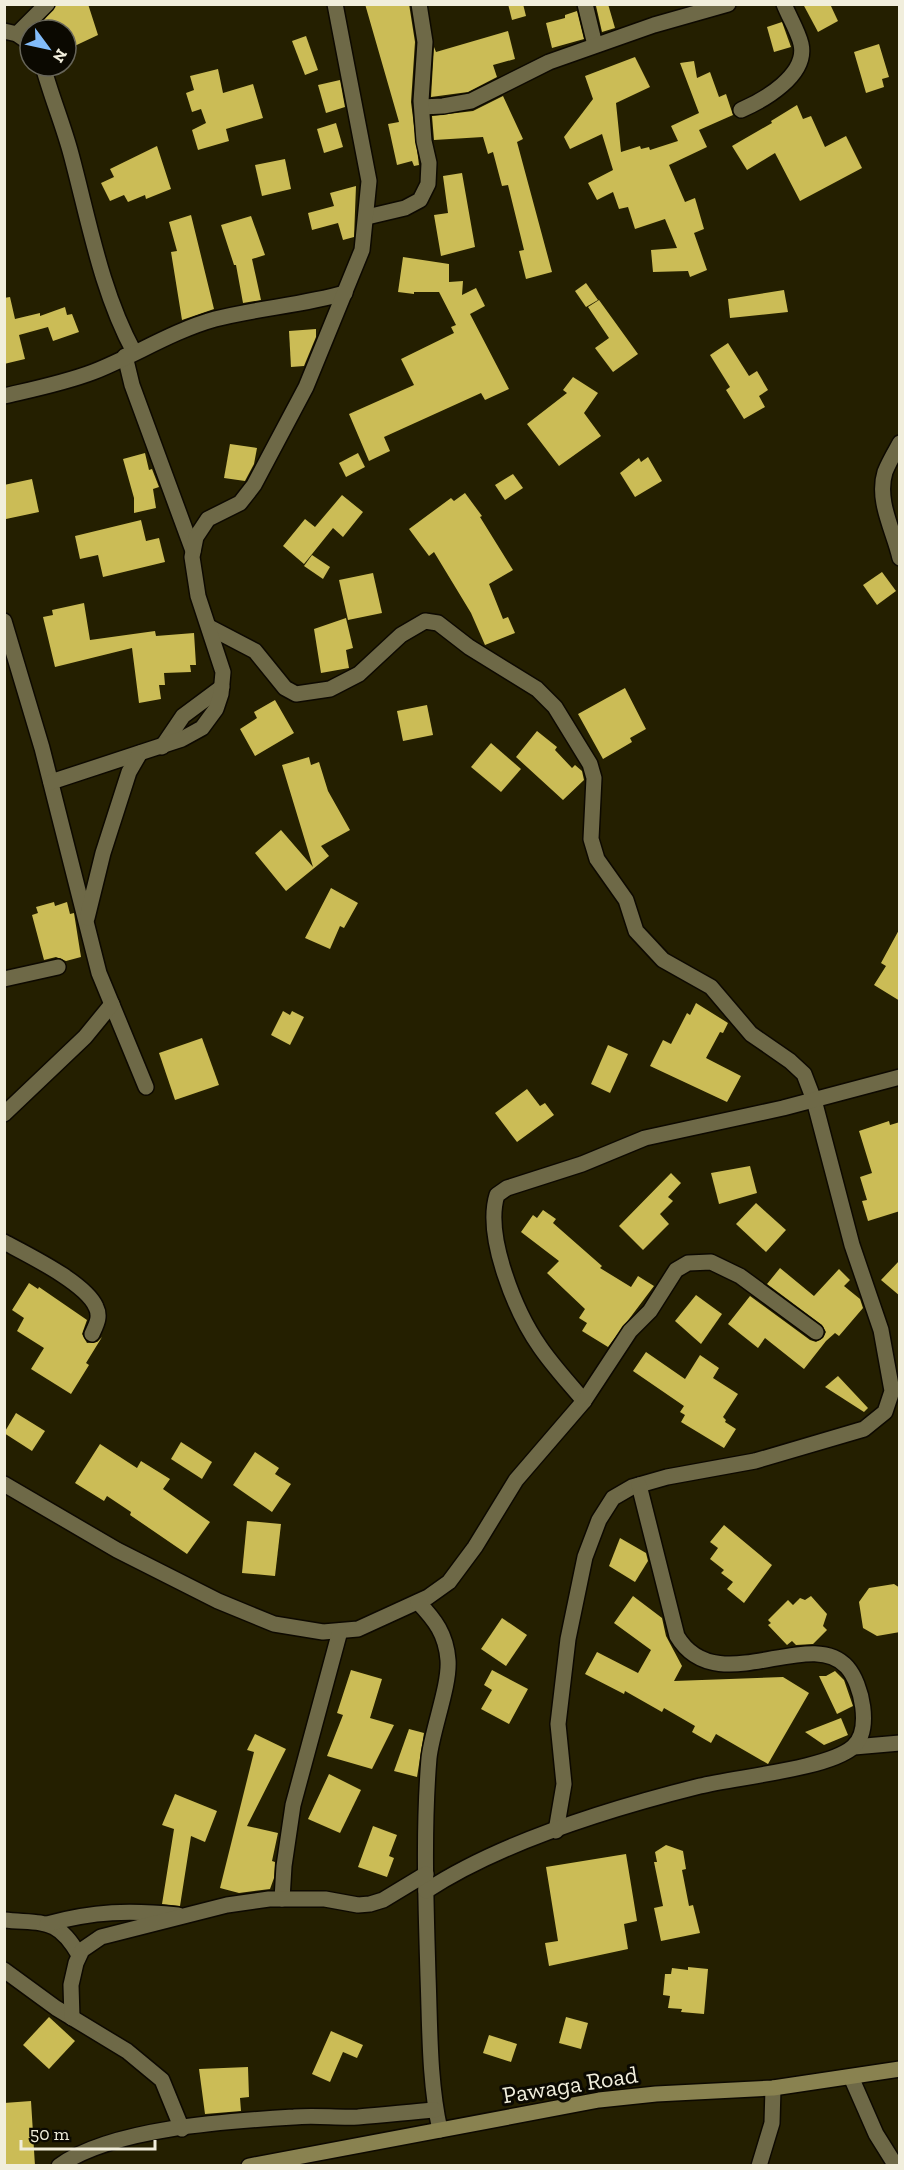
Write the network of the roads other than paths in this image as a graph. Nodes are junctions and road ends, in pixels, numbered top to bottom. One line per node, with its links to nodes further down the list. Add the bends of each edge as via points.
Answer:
1 (47, 4): 7 (street)
2 (336, 4): 12 (street, via 369,181)
3 (419, 4): 10 (street, via 426,60)
4 (585, 4): 8 (street)
5 (728, 4): 8 (street)
6 (784, 4): 11 (street, via 801,44 797,66 773,92)
7 (11, 32)
8 (595, 45): 10 (street, via 521,74 471,101)
9 (47, 78): 14 (street)
10 (422, 107): 12 (street, via 428,184 420,200 405,208)
11 (741, 110)
12 (367, 217): 13 (street, via 362,250)
13 (345, 293): 14 (street, via 215,319); 17 (street, via 306,387 254,485 240,503 208,519 196,537)
14 (129, 354): 15 (street, via 93,371); 17 (street, via 132,385)
15 (4, 396)
16 (900, 443): 18 (street, via 885,474 883,488 885,509)
17 (193, 552): 20 (street, via 198,596)
18 (900, 558)
19 (4, 621): 24 (street)
20 (209, 627): 21 (street, via 223,672); 31 (street, via 255,651 285,688 296,694 330,689 359,674 401,635 425,621 438,623 537,688 555,707 590,764 594,778 591,839 597,859 626,900 636,931 663,960 711,987 751,1034 804,1074)
21 (222, 687): 22 (street, via 183,716); 22 (street, via 216,710 202,728)
22 (162, 747): 23 (street)
23 (140, 753): 24 (street); 25 (street, via 129,772)
24 (51, 783): 25 (street)
25 (86, 920): 28 (street, via 99,973)
26 (58, 967): 27 (street)
27 (4, 979)
28 (112, 1004): 30 (street); 32 (street, via 85,1037)
29 (900, 1077): 31 (street)
30 (146, 1087)
31 (814, 1100): 36 (street, via 645,1138 497,1195 493,1220 504,1269 520,1309 539,1346); 38 (street, via 849,1235 881,1330 892,1391 885,1412 864,1429 755,1461)
32 (4, 1114)
33 (4, 1242): 35 (street, via 65,1278 93,1301 98,1321)
34 (816, 1332): 36 (street, via 740,1276 711,1262 688,1263 676,1270 650,1311 630,1331)
35 (92, 1334)
36 (584, 1401): 39 (street, via 516,1480 449,1582)
37 (4, 1484): 40 (street, via 117,1550 227,1605 274,1624)
38 (639, 1485): 42 (street, via 677,1636 685,1650 698,1659 714,1662 748,1663 816,1653 837,1659 855,1679 862,1710 863,1732); 43 (street, via 613,1498 599,1520 585,1557 568,1639 558,1724 564,1784)
39 (418, 1602): 40 (street, via 358,1629); 44 (street, via 437,1622 446,1640 449,1663 429,1754)
40 (340, 1631): 46 (street, via 293,1805)
41 (900, 1743): 42 (street)
42 (854, 1747): 43 (street, via 833,1758 610,1810)
43 (556, 1831): 45 (street, via 454,1873)
44 (426, 1874): 45 (street); 46 (street, via 370,1904)
45 (426, 1891): 56 (street)
46 (282, 1899): 47 (street, via 227,1905)
47 (184, 1916): 49 (street, via 133,1910 80,1915); 50 (street, via 101,1937 91,1941)
48 (4, 1920): 49 (street)
49 (47, 1924): 50 (street, via 66,1934)
50 (79, 1955): 52 (street, via 71,1985)
51 (4, 1970): 52 (street)
52 (72, 2018): 57 (street, via 127,2051 162,2080)
53 (900, 2069): 54 (main road, Pawaga Road)
54 (851, 2077): 55 (main road, Pawaga Road); 62 (street, via 876,2134)
55 (772, 2088): 58 (main road, Pawaga Road, via 599,2100); 61 (street, via 772,2122)
56 (435, 2110): 57 (street); 58 (street)
57 (182, 2128): 59 (street, via 135,2135 93,2148)
58 (440, 2130): 60 (main road, Pawaga Road)
59 (58, 2166)
60 (249, 2166)
61 (759, 2166)
62 (896, 2166)

